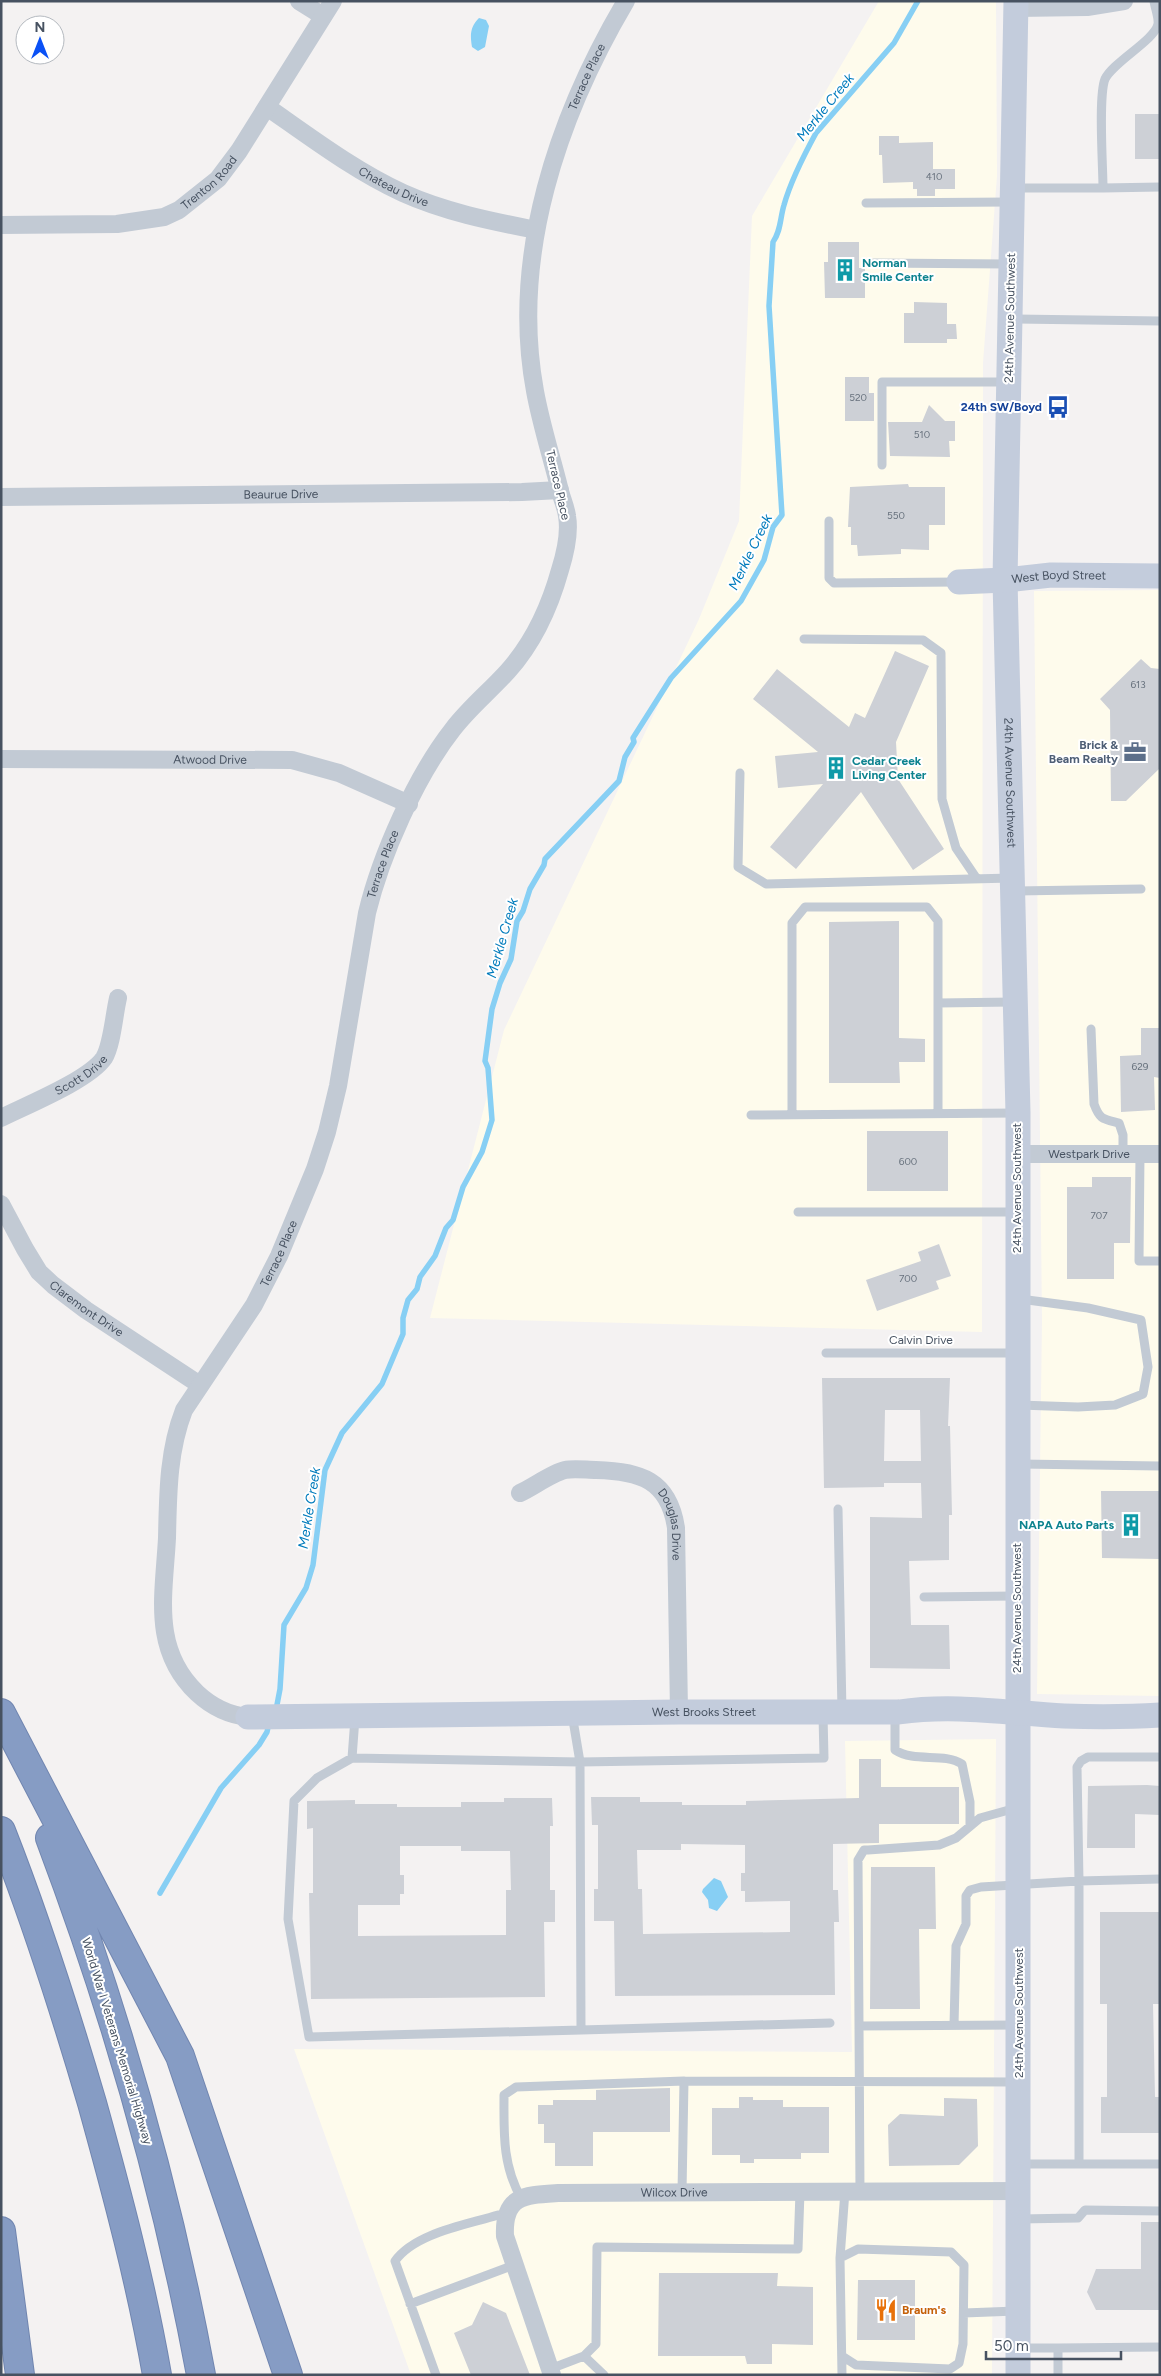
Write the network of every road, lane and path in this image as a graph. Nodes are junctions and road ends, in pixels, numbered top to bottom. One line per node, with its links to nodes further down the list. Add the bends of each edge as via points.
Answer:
1 (299, 1): 7 (street)
2 (333, 1): 7 (street, Trenton Road)
3 (626, 1): 14 (street, Terrace Place, via 573,106)
4 (1124, 1): 6 (street, via 1087,7)
5 (1154, 1): 10 (lane, via 1158,23 1154,32 1105,79)
6 (1016, 4): 11 (main road, 24th Avenue Southwest)
7 (323, 16): 8 (street, Trenton Road)
8 (267, 107): 13 (street, Trenton Road, via 218,179 179,210 164,217 117,224); 14 (street, Chateau Drive, via 364,172 402,193 443,209)
9 (1160, 187): 10 (lane)
10 (1103, 188): 11 (lane)
11 (1013, 195): 12 (lane); 16 (main road, 24th Avenue Southwest)
12 (866, 203)
13 (1, 225)
14 (536, 230): 21 (street, Terrace Place, via 530,296 530,346 538,405)
15 (874, 263): 16 (lane)
16 (1011, 264): 17 (main road, 24th Avenue Southwest)
17 (1010, 319): 18 (lane); 19 (main road, 24th Avenue Southwest)
18 (1160, 321)
19 (1009, 382): 20 (lane, via 882,382); 25 (main road, 24th Avenue Southwest)
20 (882, 465)
21 (560, 490): 22 (street, Beaurue Drive); 30 (street, Terrace Place, via 568,518 566,541 561,569 544,618 510,669 452,731)
22 (1, 497)
23 (829, 521): 26 (lane, via 830,578 834,583)
24 (1160, 576): 25 (main road, West Boyd Street, via 1051,575)
25 (1005, 580): 26 (main road, West Boyd Street); 32 (main road, 24th Avenue Southwest)
26 (959, 582)
27 (804, 639): 31 (lane, via 923,640 941,653 942,799 956,848)
28 (1, 759): 30 (street, Atwood Drive, via 292,760 339,773)
29 (740, 773): 31 (lane, via 738,867 766,884)
30 (409, 804): 53 (street, Terrace Place, via 372,890 338,1086 316,1169 254,1305)
31 (977, 879): 32 (lane)
32 (1012, 885): 33 (lane); 36 (main road, 24th Avenue Southwest)
33 (1140, 889)
34 (118, 998): 42 (street, Scott Drive, via 108,1046 96,1067)
35 (938, 1002): 36 (lane); 38 (lane); 41 (lane, via 938,921 927,907 805,907 792,923)
36 (1015, 1002): 39 (main road, 24th Avenue Southwest)
37 (1091, 1029): 43 (lane, via 1094,1104 1098,1115 1119,1124)
38 (938, 1113): 39 (lane); 41 (lane)
39 (1018, 1113): 44 (main road, 24th Avenue Southwest)
40 (751, 1115): 41 (lane)
41 (792, 1115)
42 (1, 1118)
43 (1131, 1153): 44 (street, Westpark Drive); 45 (street, Westpark Drive); 49 (lane, via 1139,1261)
44 (1018, 1154): 48 (main road, 24th Avenue Southwest)
45 (1160, 1154)
46 (1, 1204): 53 (street, Claremont Drive, via 24,1249 39,1272 53,1285)
47 (798, 1212): 48 (lane)
48 (1017, 1212): 50 (main road, 24th Avenue Southwest)
49 (1160, 1261)
50 (1017, 1298): 51 (main road, 24th Avenue Southwest); 54 (lane, via 1088,1308 1141,1320 1148,1367 1143,1394 1115,1406)
51 (1017, 1352): 52 (lane, Calvin Drive); 54 (main road, 24th Avenue Southwest)
52 (826, 1353)
53 (200, 1384): 69 (street, Terrace Place, via 184,1410 169,1471 164,1626 171,1656 187,1683 217,1708)
54 (1017, 1405): 55 (main road, 24th Avenue Southwest)
55 (1017, 1464): 56 (lane); 60 (main road, 24th Avenue Southwest)
56 (1160, 1466)
57 (520, 1493): 62 (street, Douglas Drive, via 565,1470 603,1470 640,1476 665,1494 673,1510 676,1528)
58 (838, 1509): 63 (lane)
59 (924, 1596): 60 (lane)
60 (1017, 1596): 61 (main road, 24th Avenue Southwest)
61 (1017, 1711): 64 (main road, West Brooks Street, via 920,1709); 67 (main road, West Brooks Street, via 1064,1716); 73 (main road, 24th Avenue Southwest)
62 (679, 1712): 63 (main road, West Brooks Street); 66 (main road, West Brooks Street)
63 (833, 1712): 64 (main road, West Brooks Street); 72 (lane, via 824,1758)
64 (895, 1712): 74 (lane, via 895,1750 921,1758 956,1760 962,1764 970,1802)
65 (1, 1714): 112 (highway, World War I Veterans Memorial Highway, via 70,1893 129,2072 187,2297); 113 (highway, via 180,2056)
66 (572, 1714): 68 (main road, West Brooks Street); 72 (lane)
67 (1160, 1715)
68 (355, 1716): 69 (main road, West Brooks Street); 71 (lane)
69 (248, 1717)
70 (1160, 1757): 77 (lane, via 1088,1757 1081,1760 1077,1767)
71 (352, 1758): 72 (lane); 83 (lane, via 317,1778 294,1801 288,1919 308,2037)
72 (580, 1762): 83 (lane)
73 (1017, 1807): 74 (lane, via 980,1818); 78 (main road, 24th Avenue Southwest)
74 (970, 1826): 82 (lane, via 956,1838 939,1845 868,1850 860,1855)
75 (1, 1831): 111 (highway, via 63,2002 115,2184)
76 (1160, 1879): 77 (lane)
77 (1079, 1881): 78 (lane); 88 (lane)
78 (1018, 1884): 80 (lane, via 981,1887 970,1890 966,1896 966,1924 956,1946); 81 (main road, 24th Avenue Southwest)
79 (830, 2023): 83 (lane)
80 (954, 2025): 81 (lane); 82 (lane)
81 (1018, 2025): 85 (main road, 24th Avenue Southwest)
82 (859, 2026): 86 (lane)
83 (580, 2030)
84 (684, 2082): 86 (lane); 92 (lane); 94 (lane, via 516,2087 504,2095 503,2141 510,2179)
85 (1019, 2082): 86 (lane); 87 (main road, 24th Avenue Southwest)
86 (859, 2083): 90 (lane)
87 (1019, 2164): 88 (lane); 91 (main road, 24th Avenue Southwest)
88 (1079, 2164): 89 (lane)
89 (1160, 2164)
90 (852, 2191): 91 (street, Wilcox Drive); 93 (street, Wilcox Drive); 99 (lane)
91 (1019, 2191): 97 (main road, 24th Avenue Southwest)
92 (682, 2192): 93 (street, Wilcox Drive); 94 (street, Wilcox Drive, via 558,2193)
93 (800, 2192): 107 (lane, via 798,2249 597,2247 596,2344)
94 (521, 2198): 96 (street, via 512,2204)
95 (1160, 2210): 97 (lane, via 1085,2210 1078,2218)
96 (506, 2216): 100 (street, via 505,2236); 101 (lane, via 498,2215 419,2240 405,2250 395,2260)
97 (1017, 2219): 102 (main road, 24th Avenue Southwest)
98 (1, 2231): 110 (highway)
99 (840, 2258): 103 (lane, via 858,2250 951,2252 964,2265); 108 (lane)
100 (514, 2265): 101 (lane); 109 (street)
101 (410, 2304): 114 (lane)
102 (1019, 2311): 103 (lane); 105 (main road, 24th Avenue Southwest)
103 (964, 2313): 108 (lane, via 959,2363 950,2369 856,2365)
104 (1160, 2346): 106 (lane)
105 (1018, 2348): 106 (lane); 117 (main road, 24th Avenue Southwest)
106 (1058, 2348): 118 (lane)
107 (584, 2356): 109 (lane); 115 (lane)
108 (842, 2356): 116 (lane)
109 (551, 2372)
110 (20, 2375)
111 (157, 2375)
112 (201, 2375)
113 (288, 2375)
114 (436, 2375)
115 (604, 2375)
116 (842, 2375)
117 (1018, 2375)
118 (1058, 2375)

